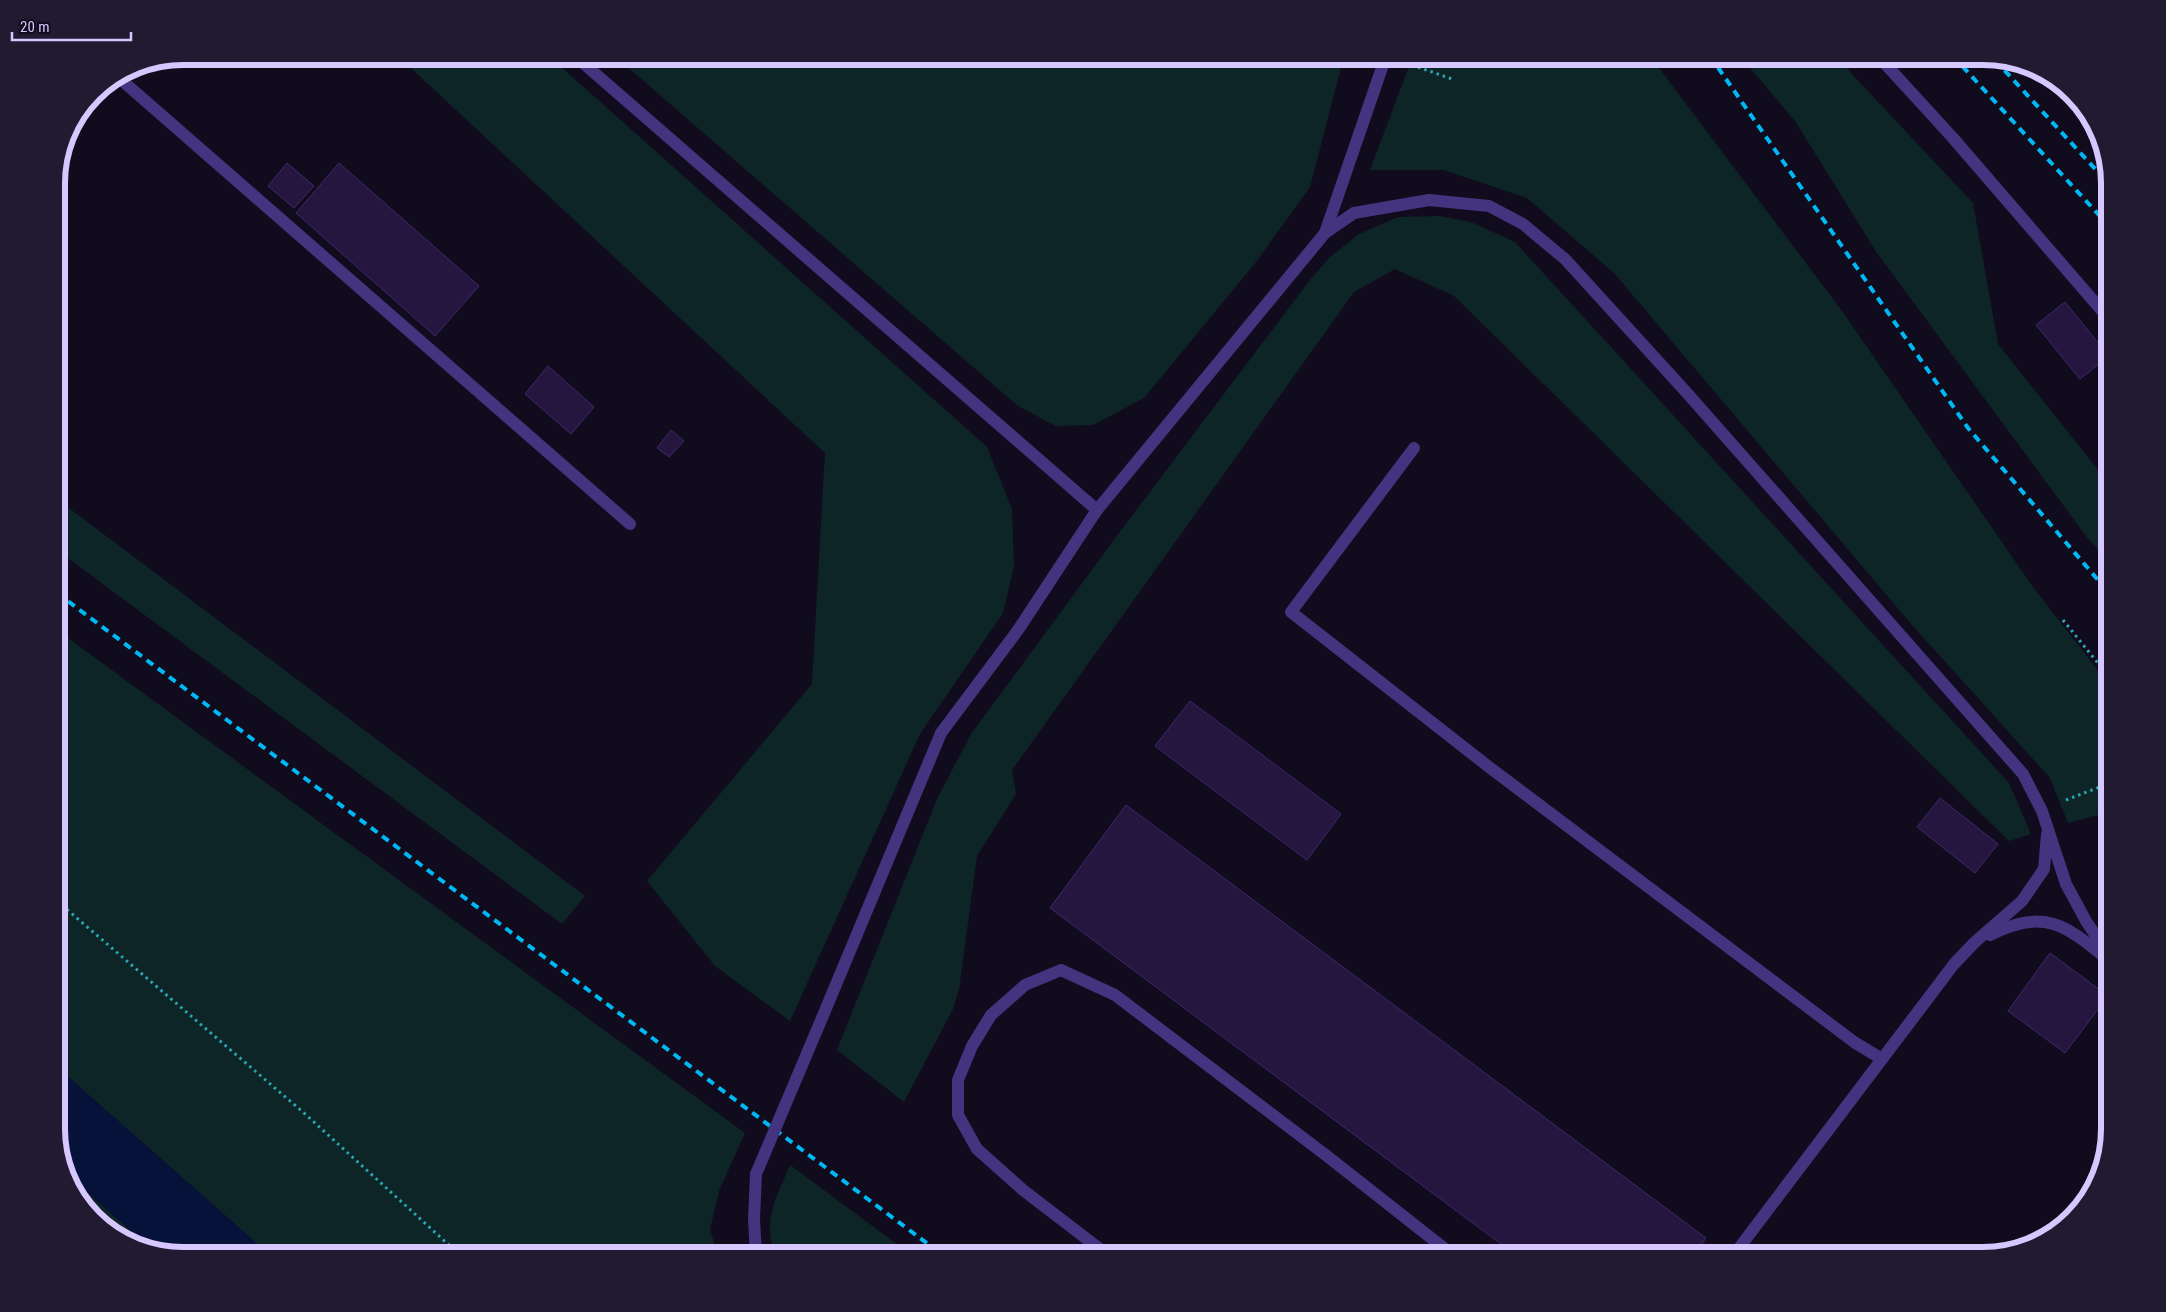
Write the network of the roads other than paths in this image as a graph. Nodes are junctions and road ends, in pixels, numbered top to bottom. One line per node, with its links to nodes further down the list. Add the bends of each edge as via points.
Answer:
1 (585, 65): 8 (street)
2 (1383, 65): 5 (street)
3 (1886, 65): 6 (street)
4 (123, 82): 9 (street)
5 (1325, 233): 8 (street); 10 (street, via 1354,213 1429,200 1489,206 1523,224 1564,259 1700,408 2024,774 2042,810)
6 (2101, 310)
7 (1414, 448): 14 (street, via 1291,612 1489,767 1854,1042)
8 (1097, 510): 15 (street, bridge, via 1018,630 941,733 756,1174)
9 (630, 524)
10 (2047, 829): 11 (street, via 2044,869 2022,901); 12 (street, via 2066,884)
11 (1975, 942): 13 (street, via 2027,921 2054,923 2079,936); 14 (street, via 1954,964)
12 (2101, 943)
13 (2101, 954)
14 (1882, 1059): 18 (street)
15 (756, 1247)
16 (1097, 1247): 17 (street, via 1023,1190 977,1149 958,1115 958,1080 972,1046 991,1015 1025,985 1061,970 1115,994)
17 (1443, 1247)
18 (1740, 1247)

